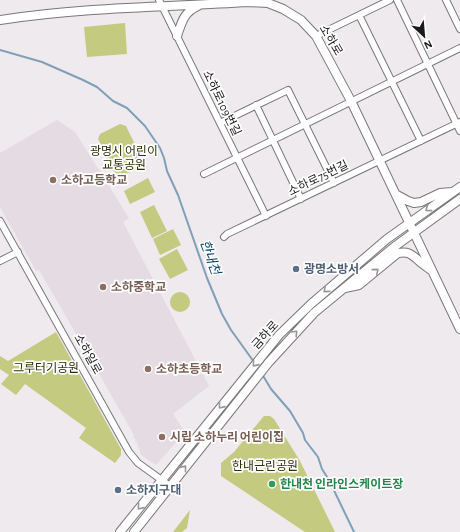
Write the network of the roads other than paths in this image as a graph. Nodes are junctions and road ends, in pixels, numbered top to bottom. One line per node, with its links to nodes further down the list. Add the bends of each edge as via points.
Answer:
1 (390, 0): 6 (street)
2 (397, 0): 12 (street)
3 (446, 0): 8 (street)
4 (161, 3): 5 (main road, 소하로); 7 (main road, 소하로); 9 (street, 소하로109번길)
5 (202, 5): 9 (main road, via 186,13); 10 (main road, 소하로, via 248,2 268,4 293,14)
6 (359, 15): 10 (street); 13 (street)
7 (0, 20)
8 (460, 29)
9 (177, 36): 16 (street, 소하로109번길)
10 (316, 36): 14 (main road, 소하로)
11 (460, 48): 12 (street)
12 (428, 64): 13 (street); 17 (street)
13 (391, 82): 14 (street); 21 (street)
14 (351, 101): 18 (street); 23 (main road, 소하로)
15 (256, 105): 16 (street); 18 (street, via 288,90); 20 (street)
16 (220, 123): 22 (street, 소하로109번길)
17 (458, 123): 19 (street); 21 (street, 소하로75번길)
18 (305, 124): 20 (street); 25 (street)
19 (460, 132)
20 (272, 140): 22 (street); 28 (street)
21 (421, 141): 23 (street, 소하로75번길)
22 (237, 158): 24 (street); 30 (street, 소하로109번길)
23 (380, 161): 25 (street, 소하로75번길); 27 (main road, 소하로)
24 (204, 174)
25 (334, 183): 28 (street, 소하로75번길)
26 (457, 189): 27 (main road, via 414,203); 32 (main road, 금하로, one-way to 32)
27 (396, 194): 32 (main road, 소하로)
28 (301, 199): 30 (street, 소하로75번길)
29 (460, 199): 33 (main road, 금하로)
30 (266, 216): 34 (street, 소하로75번길)
31 (0, 221): 35 (street, 소하일로)
32 (410, 223): 33 (main road, 소하로); 40 (main road, 금하로, one-way to 40, via 387,239 279,335)
33 (414, 232): 37 (main road, 소하로); 38 (main road, 금하로)
34 (224, 237)
35 (18, 252): 36 (street); 40 (street, 소하일로, via 129,452 138,463)
36 (0, 261)
37 (432, 270): 38 (main road, one-way to 37, via 359,285 398,252 412,254); 39 (main road, 소하로)
38 (343, 289): 41 (main road, 금하로, one-way to 38, via 269,362 314,313)
39 (460, 329)
40 (162, 480): 41 (street, 소하일로); 42 (main road, 금하로, one-way to 42)
41 (170, 486): 43 (main road, 금하로)
42 (120, 532)
43 (134, 532)

